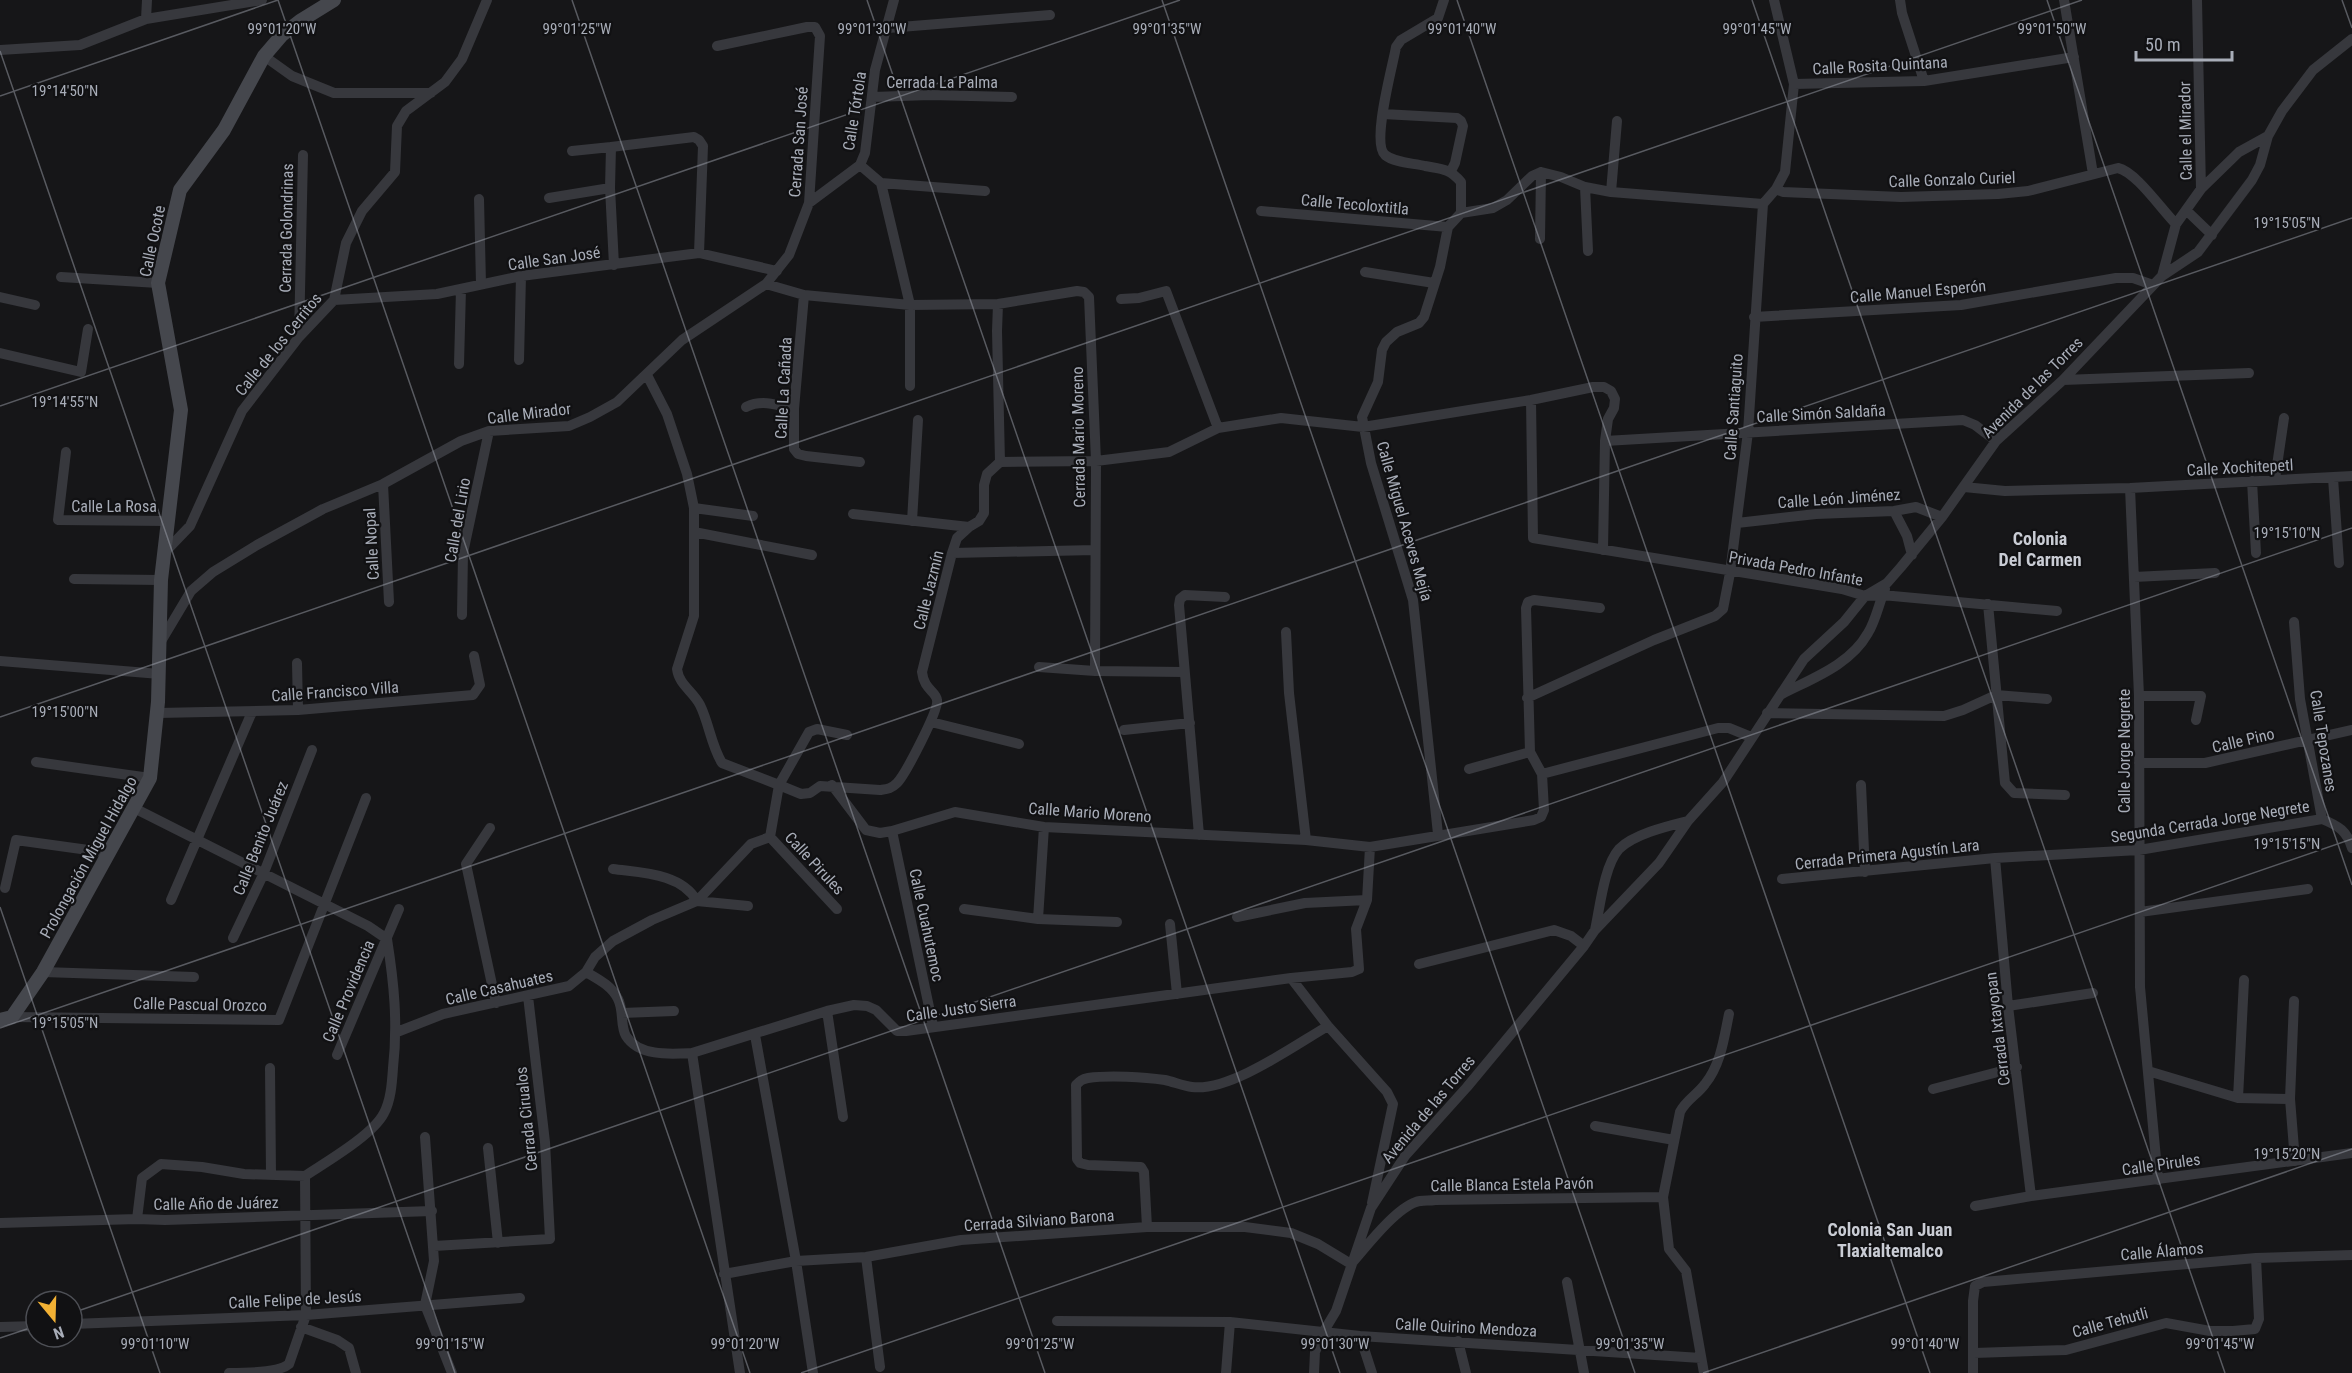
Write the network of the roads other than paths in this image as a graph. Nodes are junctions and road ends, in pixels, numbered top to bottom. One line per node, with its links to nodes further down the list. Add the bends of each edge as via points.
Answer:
1 (147, 0): 12 (street)
2 (262, 0): 12 (street)
3 (487, 0): 21 (street, Calle de los Cerritos, via 462,59)
4 (894, 0): 13 (street, Calle Tórtola)
5 (1444, 0): 24 (street, via 1438,18 1401,39 1396,47)
6 (1774, 0): 20 (street)
7 (1900, 0): 19 (street)
8 (2064, 0): 18 (street)
9 (2197, 0): 38 (street, Calle el Mirador)
10 (325, 2): 17 (street, Calle Ocote, via 282,35)
11 (1050, 15): 13 (street)
12 (146, 19): 16 (street, via 80,45)
13 (888, 28): 22 (street, Calle Tórtola, via 875,70)
14 (2352, 39): 26 (street, Avenida de las Torres, via 2313,70)
15 (717, 46): 43 (street, Cerrada San José, via 816,27 820,36)
16 (0, 50)
17 (264, 56): 21 (street, via 292,76 334,93); 60 (street, Calle Ocote, via 224,130 180,190)
18 (2074, 57): 19 (street, Calle Rosita Quintana); 33 (street)
19 (1924, 81): 20 (street, Calle Rosita Quintana)
20 (1794, 84): 37 (street, via 1785,172)
21 (431, 93): 69 (street, Calle de los Cerritos, via 406,111 397,126 395,172 362,211 346,243)
22 (873, 97): 23 (street, Cerrada La Palma); 30 (street, Calle Tórtola)
23 (1012, 97)
24 (1383, 114): 31 (street, via 1379,145 1385,156); 31 (street, via 1461,120 1463,126)
25 (1617, 121): 40 (street)
26 (2268, 136): 38 (street, via 2239,152); 50 (street, Avenida de las Torres, via 2252,180)
27 (612, 147): 28 (street); 36 (street); 53 (street, via 694,137 699,140 703,146)
28 (572, 151)
29 (303, 155): 75 (street, Cerrada Golondrinas)
30 (860, 165): 34 (street); 43 (street, Calle Tórtola)
31 (1451, 171): 47 (street, via 1461,182)
32 (1541, 172): 35 (street); 47 (street, via 1493,208); 51 (street)
33 (2093, 174): 37 (street, Calle Gonzalo Curiel, via 2028,191 1998,194 1901,197); 48 (street, Calle Gonzalo Curiel, via 2125,170)
34 (881, 183): 39 (street); 72 (street)
35 (1585, 187): 40 (street); 52 (street)
36 (610, 188): 41 (street); 54 (street)
37 (1776, 189): 44 (street)
38 (2201, 189): 45 (street)
39 (985, 191)
40 (1611, 192): 44 (street)
41 (549, 198)
42 (480, 200): 62 (street)
43 (809, 203): 55 (street, Cerrada San José, via 789,255)
44 (1763, 204): 73 (street, Calle Santiaguito)
45 (2186, 210): 48 (street); 50 (street)
46 (1261, 211): 49 (street, Calle Tecoloxtitla)
47 (1461, 213): 49 (street)
48 (2175, 224): 58 (street)
49 (1448, 227): 61 (street, Calle Miguel Aceves Mejía)
50 (2212, 235): 58 (street, Avenida de las Torres, via 2198,252)
51 (1540, 239)
52 (1588, 251)
53 (699, 253): 54 (street, Calle San José); 55 (street, Calle San José)
54 (614, 265): 57 (street, Calle San José)
55 (777, 271): 63 (street, Cerrada San José)
56 (1365, 272): 61 (street)
57 (521, 276): 62 (street, Calle San José); 77 (street)
58 (2162, 276): 64 (street, Avenida de las Torres)
59 (62, 277): 60 (street)
60 (158, 282): 110 (street, Calle Ocote, via 181,410)
61 (1434, 283): 88 (street, Calle Miguel Aceves Mejía, via 1424,317 1397,333 1382,350 1378,382 1362,417)
62 (481, 284): 65 (street, Calle San José)
63 (766, 284): 66 (street); 80 (street, Calle Mirador, via 682,340)
64 (2153, 285): 73 (street, Calle Manuel Esperón, via 2133,278 2116,278 1961,305); 81 (street, Avenida de las Torres)
65 (460, 289): 69 (street, Calle San José); 78 (street)
66 (804, 295): 72 (street); 85 (street, Calle La Cañada)
67 (0, 297): 70 (street)
68 (1121, 299): 89 (street, via 1166,291)
69 (334, 300): 75 (street, Calle de los Cerritos)
70 (35, 304)
71 (998, 304): 72 (street); 95 (street, Cerrada Mario Moreno, via 1068,291 1084,292 1089,297); 97 (street)
72 (910, 305): 82 (street)
73 (1754, 317): 91 (street, Calle Santiaguito)
74 (88, 328): 76 (street, via 81,372)
75 (299, 338): 117 (street, Calle de los Cerritos, via 242,411 190,526)
76 (0, 352)
77 (519, 360)
78 (459, 364)
79 (2249, 373): 81 (street)
80 (647, 375): 90 (street, Calle Mirador, via 617,402 569,426); 105 (street, via 667,414)
81 (2063, 380): 93 (street, Avenida de las Torres)
82 (910, 386)
83 (1531, 400): 88 (street); 92 (street, via 1604,387 1615,399); 116 (street, Privada Pedro Infante, via 1533,538)
84 (746, 407): 85 (street, via 755,402)
85 (794, 409): 96 (street, Calle La Cañada, via 794,449 798,454)
86 (2284, 418): 100 (street)
87 (918, 420): 111 (street)
88 (1363, 427): 89 (street, via 1281,418); 183 (street, Calle Miguel Aceves Mejía, via 1413,600)
89 (1218, 428): 95 (street, via 1169,452)
90 (489, 431): 102 (street, Calle Mirador, via 461,441); 136 (street, Calle del Lirio, via 463,553)
91 (1748, 432): 92 (street, Calle Simón Saldaña); 93 (street, Calle Simón Saldaña, via 1963,420); 112 (street, Calle Santiaguito)
92 (1605, 441): 116 (street)
93 (1996, 441): 103 (street, Avenida de las Torres)
94 (66, 452): 110 (street, Calle La Rosa, via 58,520)
95 (1096, 461): 97 (street); 115 (street, Cerrada Mario Moreno)
96 (860, 462)
97 (1000, 462): 113 (street, Calle Jazmín, via 987,474 984,513)
98 (2352, 476): 99 (street, Calle Xochitepetl)
99 (2334, 478): 100 (street, Calle Xochitepetl); 122 (street)
100 (2275, 479): 101 (street, Calle Xochitepetl)
101 (2252, 481): 104 (street, Calle Xochitepetl); 119 (street)
102 (382, 484): 132 (street, Calle Nopal); 139 (street, Calle Mirador, via 323,509 213,572 191,591)
103 (1964, 487): 104 (street, via 2005,491); 109 (street, Avenida de las Torres)
104 (2130, 488): 125 (street, Calle Jorge Negrete)
105 (694, 508): 108 (street); 114 (street)
106 (1894, 511): 109 (street, Calle León Jiménez, via 1916,507); 112 (street, Calle León Jiménez); 121 (street)
107 (853, 514): 111 (street)
108 (753, 516)
109 (1942, 517): 121 (street, Avenida de las Torres)
110 (167, 521): 117 (street, Calle Ocote)
111 (912, 521): 113 (street)
112 (1737, 523): 123 (street, Calle Santiaguito)
113 (969, 527): 118 (street, Calle Jazmín, via 957,538)
114 (694, 532): 120 (street); 172 (street, via 694,616 677,669 678,678 700,705 722,763)
115 (1095, 550): 118 (street); 144 (street, Cerrada Mario Moreno)
116 (1603, 550): 123 (street, Privada Pedro Infante)
117 (164, 553): 127 (street, Calle Ocote)
118 (952, 553): 157 (street, Calle Jazmín, via 922,672 926,688 938,702)
119 (2256, 553)
120 (812, 555)
121 (1912, 555): 128 (street, Avenida de las Torres)
122 (2338, 563)
123 (1730, 573): 130 (street, Privada Pedro Infante, via 1842,589); 150 (street, Calle Santiaguito, via 1723,609 1715,616)
124 (2215, 573): 125 (street)
125 (2134, 577): 149 (street, Calle Jorge Negrete)
126 (74, 579): 127 (street)
127 (161, 580): 139 (street, Prolongación Miguel Hidalgo)
128 (1887, 583): 129 (street, Avenida de las Torres); 130 (street, Avenida de las Torres)
129 (1882, 595): 130 (street, Privada Pedro Infante); 133 (street, Privada Pedro Infante); 147 (street, Avenida de las Torres, via 1868,634 1852,653 1828,672)
130 (1865, 596): 147 (street, Avenida de las Torres, via 1804,659)
131 (1225, 597): 145 (street, via 1185,595 1179,599)
132 (389, 602)
133 (1988, 604): 135 (street, Privada Pedro Infante); 148 (street)
134 (1600, 608): 150 (street, via 1542,600 1528,602)
135 (2057, 610)
136 (462, 615)
137 (2294, 622): 163 (street, Calle Tepozanes, via 2300,699)
138 (1286, 632): 187 (street)
139 (158, 646): 146 (street, Prolongación Miguel Hidalgo)
140 (474, 656): 152 (street, Calle Francisco Villa, via 480,685 473,695)
141 (0, 661): 146 (street)
142 (297, 663): 152 (street)
143 (1039, 667): 144 (street)
144 (1095, 671): 145 (street)
145 (1183, 672): 158 (street)
146 (159, 674): 154 (street, Prolongación Miguel Hidalgo)
147 (1782, 694): 155 (street, Avenida de las Torres)
148 (1996, 695): 151 (street); 155 (street, via 1944,716); 175 (street, via 2008,789 2014,794)
149 (2139, 696): 156 (street, via 2201,696); 168 (street, Calle Jorge Negrete)
150 (1527, 698): 166 (street)
151 (2047, 699)
152 (298, 710): 153 (street, Calle Francisco Villa)
153 (252, 712): 154 (street, Calle Francisco Villa); 186 (street)
154 (158, 713): 171 (street, Prolongación Miguel Hidalgo)
155 (1767, 713): 162 (street, Avenida de las Torres)
156 (2196, 720)
157 (931, 722): 164 (street); 173 (street, Calle Jazmín, via 901,779 889,789)
158 (1190, 723): 159 (street); 184 (street)
159 (1124, 730)
160 (2352, 730): 163 (street, Calle Pino)
161 (847, 735): 172 (street, via 817,729 809,732)
162 (1751, 737): 170 (street, via 1718,728); 179 (street, Avenida de las Torres, via 1723,782)
163 (2308, 740): 168 (street, Calle Pino, via 2205,764); 178 (street, Calle Tepozanes)
164 (1019, 744)
165 (312, 750): 195 (street, Calle Benito Juárez)
166 (1530, 752): 169 (street); 170 (street)
167 (36, 762): 171 (street)
168 (2139, 763): 190 (street, Calle Jorge Negrete)
169 (1469, 769)
170 (1542, 774): 183 (street, Calle Mario Moreno, via 1541,817)
171 (150, 778): 177 (street, Prolongación Miguel Hidalgo)
172 (779, 785): 173 (street, via 801,794); 185 (street)
173 (832, 785): 182 (street, Calle Mario Moreno, via 866,830)
174 (1861, 785): 194 (street)
175 (2065, 795)
176 (366, 798): 202 (street)
177 (134, 808): 186 (street); 191 (street, Prolongación Miguel Hidalgo)
178 (2322, 819): 189 (street, via 2348,834); 190 (street, Segunda Cerrada Jorge Negrete)
179 (1688, 821): 212 (street, Avenida de las Torres, via 1659,863); 212 (street, Avenida de las Torres, via 1649,833 1620,849 1611,863)
180 (1044, 827): 182 (street, Calle Mario Moreno, via 955,812); 184 (street, Calle Mario Moreno); 209 (street)
181 (490, 828): 226 (street, via 466,864)
182 (892, 831): 233 (street, Calle Cuahutemoc)
183 (1438, 834): 188 (street, Calle Mario Moreno)
184 (1199, 835): 187 (street, Calle Mario Moreno)
185 (770, 837): 201 (street, Calle Casahuates, via 751,844); 205 (street, Calle Pirules)
186 (196, 840): 195 (street); 199 (street)
187 (1306, 840): 188 (street, Calle Mario Moreno)
188 (1370, 847): 200 (street)
189 (2352, 848)
190 (2139, 850): 192 (street, Segunda Cerrada Jorge Negrete); 207 (street, Calle Jorge Negrete)
191 (110, 853): 197 (street, via 16,840); 217 (street, Prolongación Miguel Hidalgo)
192 (1995, 858): 194 (street, Cerrada Primera Agustín Lara); 227 (street, Cerrada Ixtayopan)
193 (613, 870): 201 (street, via 662,876 692,891)
194 (1865, 872): 196 (street, Cerrada Primera Agustín Lara)
195 (263, 875): 202 (street); 213 (street, Calle Benito Juárez)
196 (1782, 879)
197 (5, 888)
198 (2308, 889): 207 (street)
199 (171, 900)
200 (1367, 900): 208 (street, via 1305,903); 220 (street, via 1356,929 1359,969)
201 (697, 901): 203 (street); 218 (street, Calle Casahuates, via 613,941 595,957)
202 (323, 905): 214 (street); 232 (street, Calle Pascual Orozco, via 279,1020)
203 (748, 906)
204 (399, 909): 214 (street, Calle Providencia)
205 (837, 909)
206 (964, 909): 209 (street)
207 (2140, 912): 241 (street, Calle Jorge Negrete, via 2140,987)
208 (1237, 917)
209 (1038, 919): 210 (street)
210 (1117, 922)
211 (1170, 924): 223 (street)
212 (1595, 930): 215 (street, Avenida de las Torres)
213 (233, 938)
214 (387, 939): 235 (street); 238 (street, Calle Providencia)
215 (1584, 946): 216 (street, via 1554,930); 258 (street, Avenida de las Torres, via 1405,1156)
216 (1419, 964)
217 (43, 972): 219 (street); 232 (street, Prolongación Miguel Hidalgo)
218 (586, 972): 224 (street, Calle Casahuates, via 569,986); 230 (street, Calle Justo Sierra, via 607,985 618,999)
219 (194, 976)
220 (1291, 978): 223 (street, Calle Justo Sierra); 234 (street)
221 (2244, 980): 243 (street)
222 (2093, 993): 227 (street)
223 (1177, 994): 233 (street, Calle Justo Sierra)
224 (528, 996): 226 (street, Calle Casahuates); 264 (street, Cerrada Cirualos, via 545,1142 550,1239)
225 (2294, 1001): 244 (street)
226 (496, 1003): 235 (street, Calle Casahuates, via 443,1014)
227 (2008, 1006): 239 (street, Cerrada Ixtayopan)
228 (674, 1011): 230 (street)
229 (827, 1011): 233 (street, Calle Justo Sierra, via 867,1006 897,1031); 236 (street, Calle Justo Sierra); 245 (street)
230 (622, 1013): 237 (street, Calle Justo Sierra, via 626,1036 641,1049)
231 (1729, 1014): 248 (street, via 1718,1063 1704,1085 1684,1104)
232 (6, 1018)
233 (933, 1026)
234 (1328, 1026): 258 (street, via 1387,1092 1393,1104); 263 (street, via 1214,1087 1118,1078 1085,1078 1076,1085 1077,1159 1088,1165 1141,1167)
235 (397, 1032): 253 (street, via 392,1084 384,1113 367,1132)
236 (755, 1035): 237 (street, Calle Justo Sierra); 269 (street)
237 (692, 1053): 271 (street)
238 (337, 1054)
239 (2017, 1067): 242 (street); 255 (street, Cerrada Ixtayopan)
240 (270, 1068): 252 (street)
241 (2148, 1071): 243 (street); 254 (street, Calle Jorge Negrete)
242 (1932, 1089)
243 (2238, 1098): 244 (street)
244 (2290, 1099): 251 (street)
245 (843, 1117)
246 (1595, 1126): 248 (street)
247 (425, 1137): 259 (street)
248 (1674, 1140): 256 (street)
249 (488, 1148): 264 (street)
250 (2352, 1153): 251 (street, Calle Pirules)
251 (2295, 1161): 254 (street, Calle Pirules)
252 (271, 1175): 253 (street); 261 (street, via 161,1164 142,1178)
253 (305, 1176): 260 (street)
254 (2158, 1180): 255 (street, Calle Pirules)
255 (2031, 1196): 257 (street, Calle Pirules)
256 (1663, 1197): 270 (street, Calle Blanca Estela Pavón, via 1415,1202 1374,1237); 287 (street, via 1669,1249 1686,1271)
257 (1975, 1206)
258 (1371, 1208): 270 (street, Avenida de las Torres)
259 (432, 1211): 260 (street, Calle Año de Juárez); 265 (street)
260 (307, 1216): 261 (street, Calle Año de Juárez); 275 (street)
261 (137, 1219): 262 (street, Calle Año de Juárez)
262 (0, 1223)
263 (1147, 1227): 267 (street, Cerrada Silviano Barona, via 961,1240); 270 (street, Cerrada Silviano Barona, via 1245,1227 1291,1233)
264 (498, 1243): 265 (street)
265 (434, 1246): 274 (street)
266 (2352, 1255): 268 (street, Calle Álamos)
267 (866, 1257): 269 (street, Cerrada Silviano Barona); 288 (street)
268 (2256, 1258): 286 (street, Calle Álamos, via 1983,1282 1975,1286 1973,1301); 286 (street, Calle Tehutli, via 2259,1319 2255,1329 2210,1331 2166,1323 2066,1350)
269 (796, 1261): 271 (street, Cerrada Silviano Barona); 293 (street)
270 (1351, 1264): 282 (street, Avenida de las Torres, via 1336,1311)
271 (724, 1274): 292 (street)
272 (1566, 1281): 285 (street)
273 (520, 1298): 274 (street, Calle Felipe de Jesús)
274 (425, 1305): 275 (street, Calle Felipe de Jesús); 291 (street)
275 (306, 1315): 278 (street, Calle Felipe de Jesús); 281 (street)
276 (1057, 1321): 277 (street, Calle Quirino Mendoza)
277 (1230, 1322): 282 (street, Calle Quirino Mendoza); 294 (street)
278 (84, 1324)
279 (24, 1326): 280 (street)
280 (0, 1327)
281 (301, 1328): 289 (street, via 285,1370); 290 (street, via 349,1348)
282 (1324, 1331): 283 (street, Calle Quirino Mendoza); 295 (street, Avenida de las Torres)
283 (1360, 1336): 284 (street, Calle Quirino Mendoza); 296 (street)
284 (1458, 1341): 285 (street, Calle Quirino Mendoza); 297 (street)
285 (1579, 1349): 287 (street, Calle Quirino Mendoza); 298 (street)
286 (1974, 1353): 300 (street)
287 (1701, 1358): 299 (street)
288 (880, 1367)
289 (229, 1373)
290 (356, 1373)
291 (452, 1373)
292 (740, 1373)
293 (813, 1373)
294 (1226, 1373)
295 (1314, 1373)
296 (1372, 1373)
297 (1466, 1373)
298 (1584, 1373)
299 (1704, 1373)
300 (1973, 1373)

